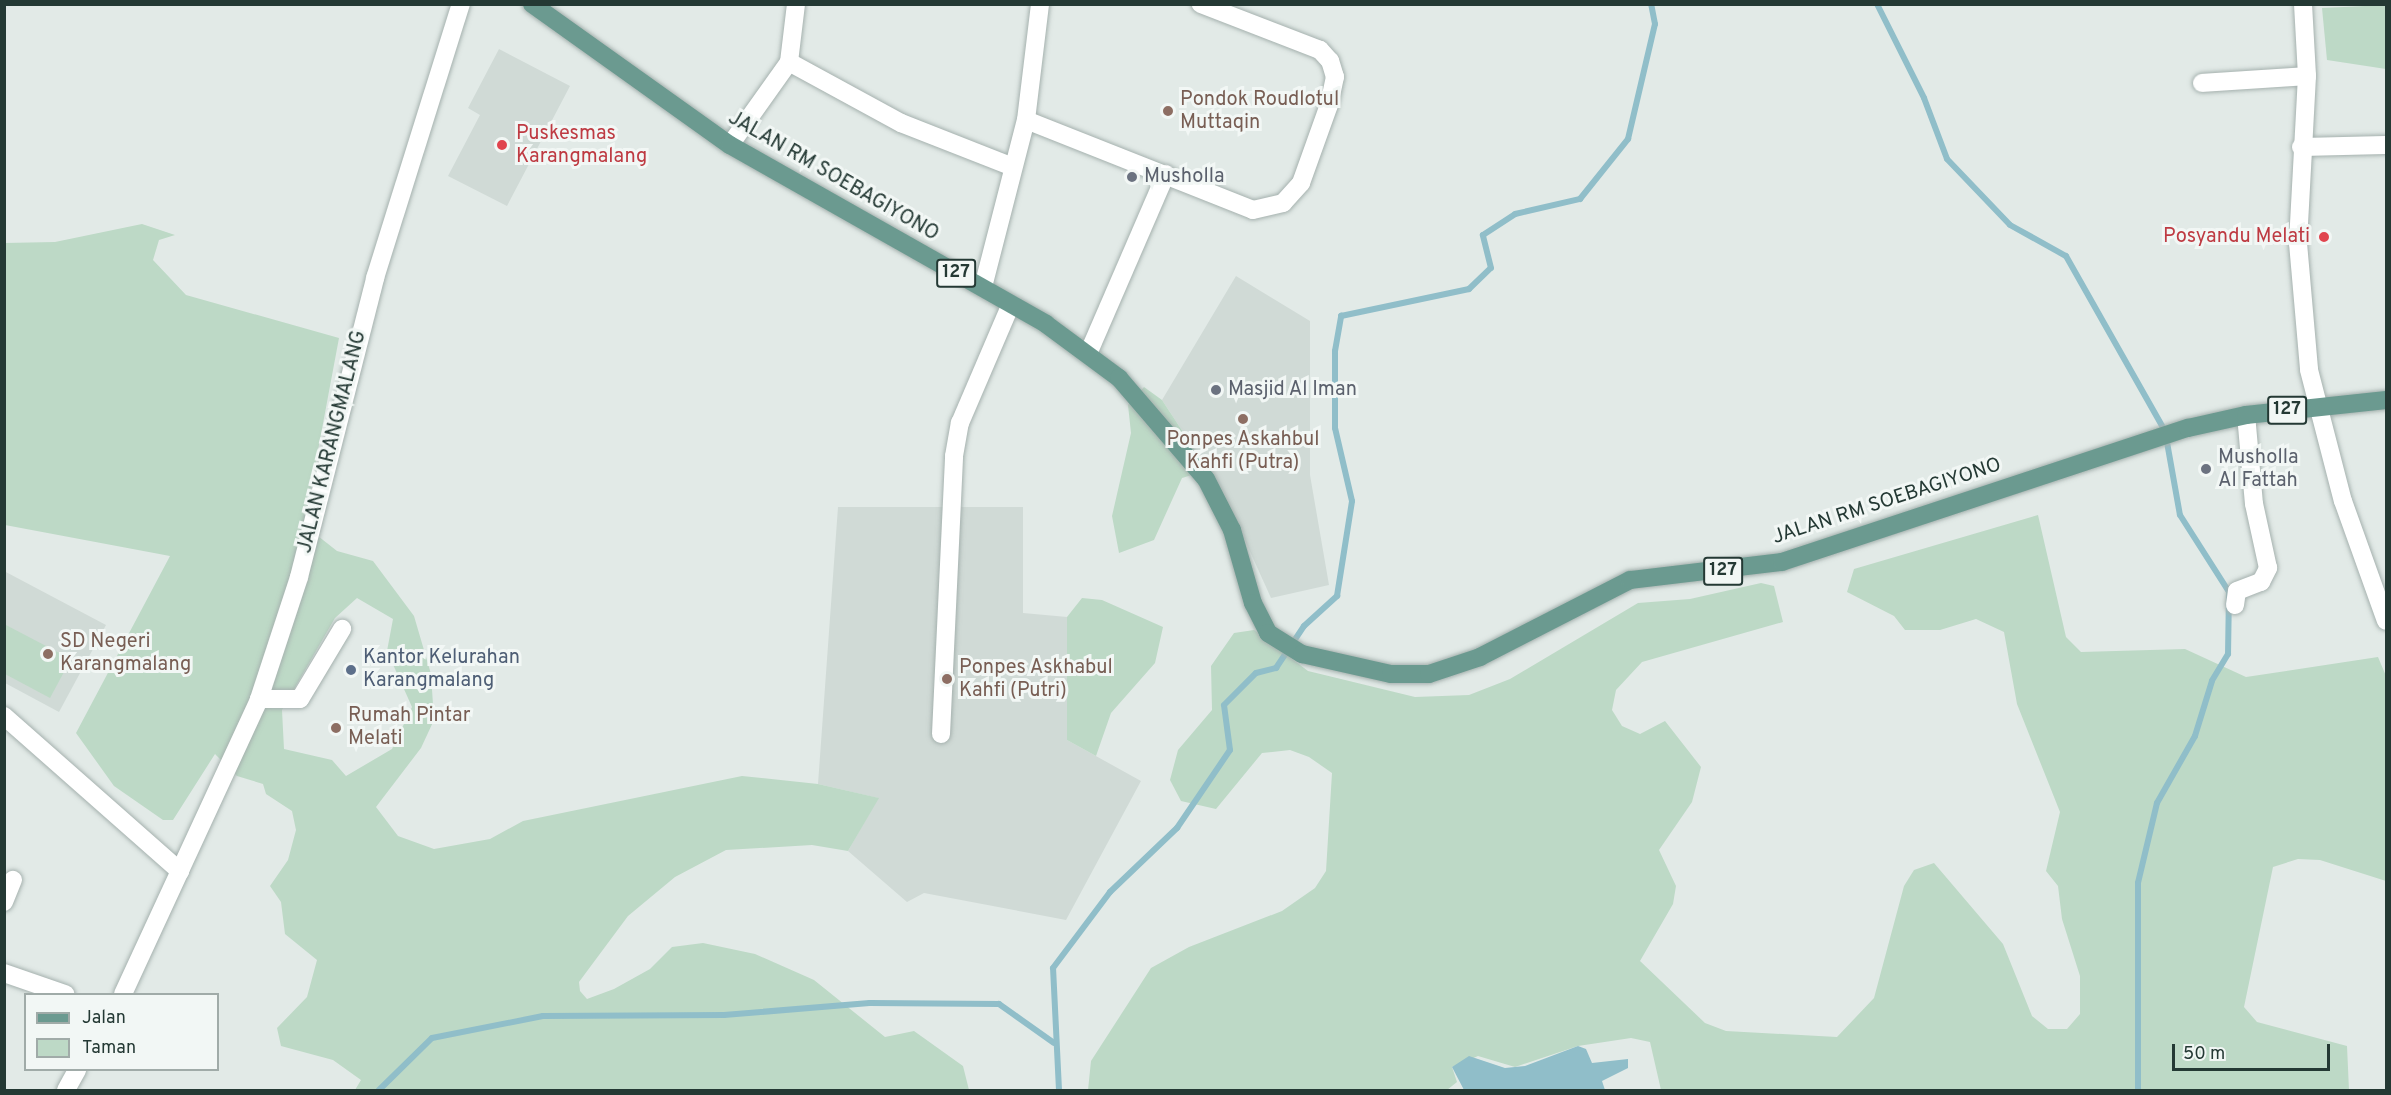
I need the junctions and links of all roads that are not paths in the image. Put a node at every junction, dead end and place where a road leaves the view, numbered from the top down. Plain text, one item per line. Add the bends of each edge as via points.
1 (461, 4) edge
2 (532, 4) edge
3 (796, 4) edge
4 (1040, 4) edge
5 (1201, 4) edge
6 (2303, 4) edge
7 (789, 62) junction
8 (2307, 76) junction
9 (2202, 83) dead end
10 (1026, 120) junction
11 (730, 145) junction
12 (2386, 145) edge
13 (2301, 147) junction
14 (1013, 167) junction
15 (1166, 174) junction
16 (983, 287) junction
17 (1011, 304) junction
18 (1088, 354) junction
19 (2386, 400) edge
20 (2316, 406) junction
21 (2246, 415) junction
22 (2235, 605) dead end
23 (2384, 611) edge
24 (342, 629) dead end
25 (259, 699) junction
26 (4, 716) edge
27 (941, 734) dead end
28 (180, 871) junction
29 (13, 880) dead end
30 (4, 902) edge
31 (4, 973) edge
32 (62, 993) edge
33 (123, 993) edge
34 (76, 1071) edge
35 (66, 1090) edge

1 - 25 street, JALAN KARANGMALANG via 375,278 299,577
2 - 11 main road, JALAN RM SOEBAGIYONO / 127
3 - 7 street
4 - 10 street
5 - 15 street via 1320,50 1330,61 1333,87 1301,183 1272,209 1253,210
6 - 8 street
7 - 11 street
7 - 14 street via 901,123
8 - 9 street
8 - 13 street
10 - 14 street
10 - 15 street
11 - 16 main road, JALAN RM SOEBAGIYONO / 127 via 863,225
12 - 13 street
13 - 20 street via 2301,308
14 - 16 street
15 - 18 street
16 - 17 main road, JALAN RM SOEBAGIYONO / 127
17 - 18 main road, JALAN RM SOEBAGIYONO / 127
17 - 27 street via 960,423 954,456
18 - 21 main road, JALAN RM SOEBAGIYONO / 127 via 1144,401 1206,479 1232,530 1258,614 1274,638 1302,654 1391,674 1429,674 1480,657 1630,580 1782,562 2147,440
19 - 20 main road, JALAN RM SOEBAGIYONO / 127
20 - 21 main road, JALAN RM SOEBAGIYONO / 127
20 - 23 street
21 - 22 street via 2254,504 2268,568 2261,582 2236,591
24 - 25 street via 300,699
25 - 28 street, JALAN KARANGMALANG
26 - 28 street
28 - 33 street, JALAN KARANGMALANG
29 - 30 street
31 - 32 street
34 - 35 street

